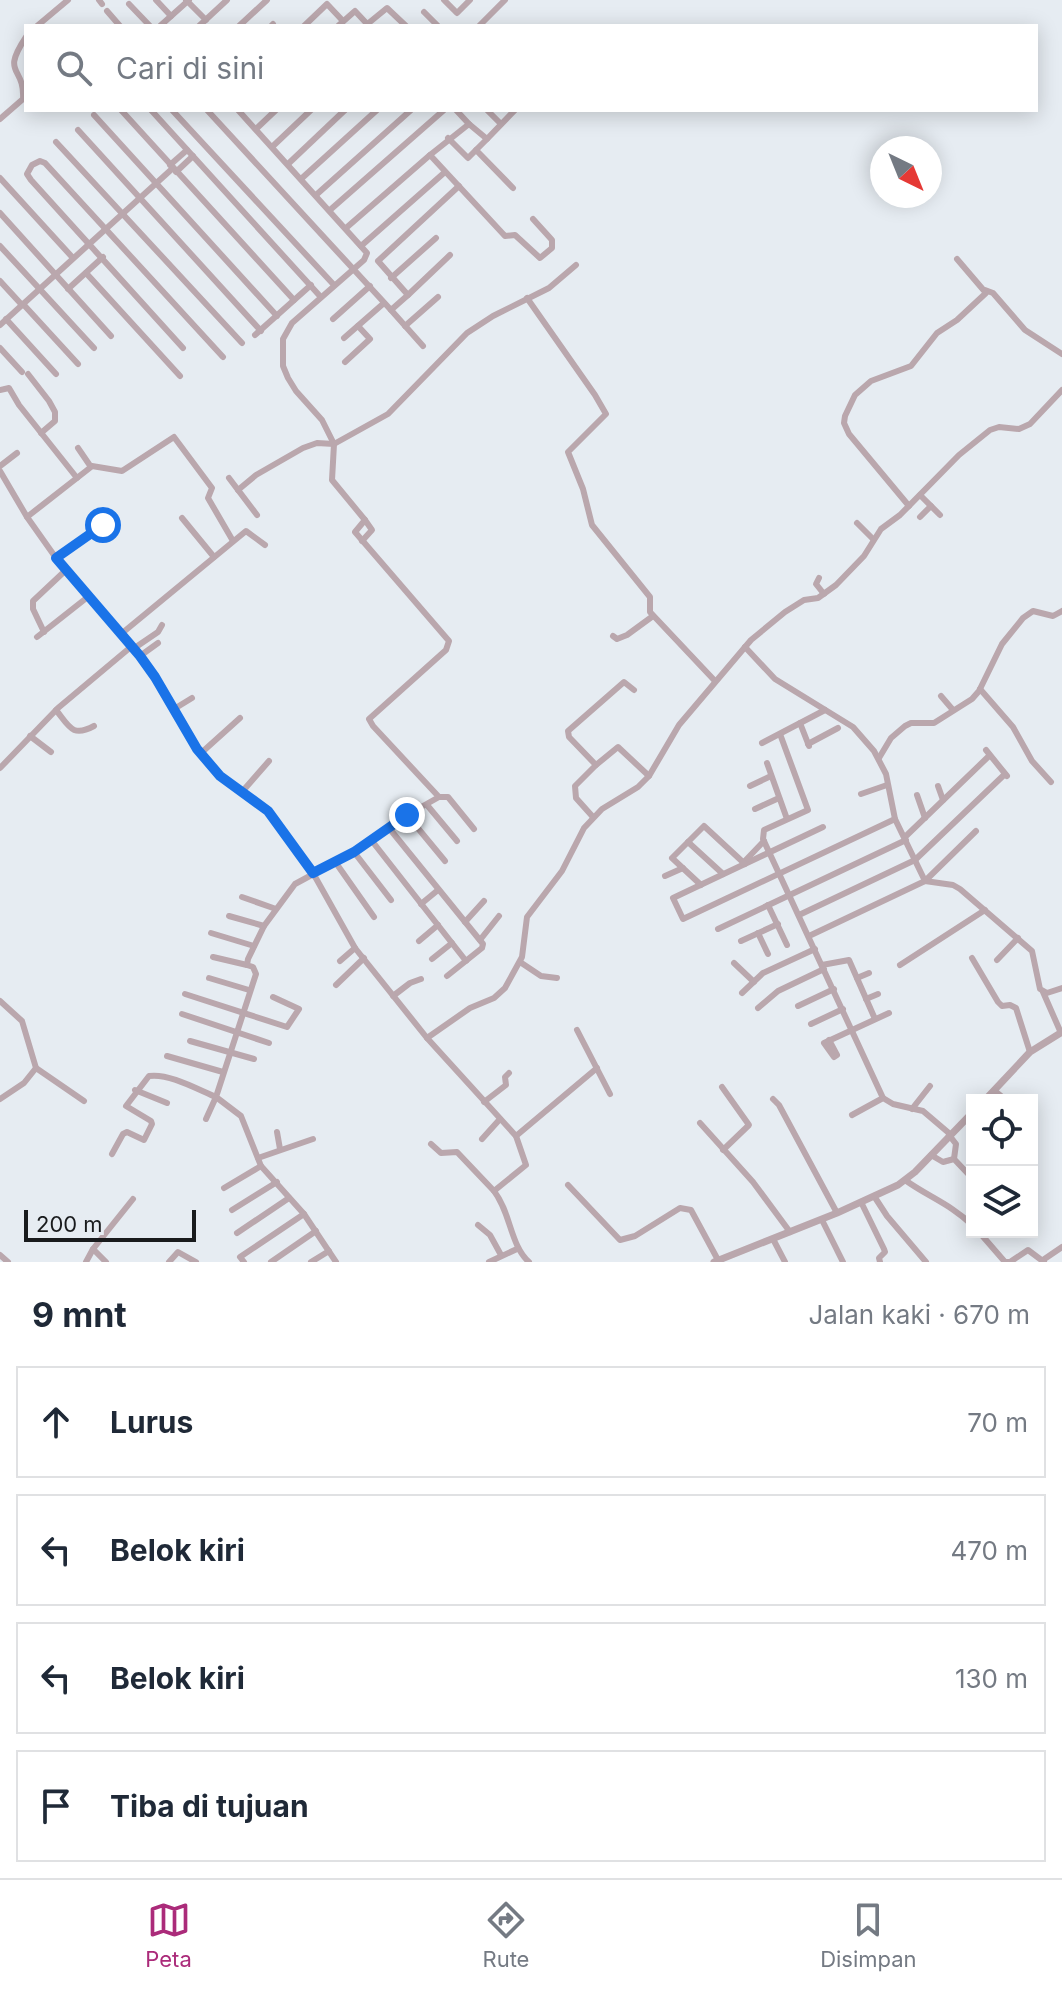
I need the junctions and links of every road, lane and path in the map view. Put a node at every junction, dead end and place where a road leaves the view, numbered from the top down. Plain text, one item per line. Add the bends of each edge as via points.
1 (68, 0) edge
2 (156, 0) edge
3 (188, 0) edge
4 (227, 0) edge
5 (267, 0) edge
6 (444, 0) edge
7 (470, 0) edge
8 (505, 0) edge
9 (326, 2) edge
10 (129, 4) dead end
11 (107, 11) dead end
12 (424, 12) dead end
13 (171, 16) junction
14 (206, 20) junction
15 (39, 24) edge
16 (118, 24) edge
17 (148, 24) edge
18 (162, 24) edge
19 (201, 24) edge
20 (241, 24) edge
21 (306, 24) edge
22 (340, 24) edge
23 (366, 24) edge
24 (368, 24) edge
25 (404, 24) edge
26 (436, 24) edge
27 (481, 24) edge
28 (24, 39) edge
29 (123, 112) edge
30 (153, 112) edge
31 (174, 112) edge
32 (209, 112) edge
33 (242, 112) edge
34 (274, 112) edge
35 (309, 112) edge
36 (343, 112) edge
37 (375, 112) edge
38 (409, 112) edge
39 (442, 112) edge
40 (458, 112) edge
41 (489, 112) edge
42 (513, 112) edge
43 (94, 115) dead end
44 (0, 119) edge
45 (469, 124) junction
46 (501, 124) junction
47 (256, 129) junction
48 (78, 130) dead end
49 (448, 138) junction
50 (487, 139) junction
51 (56, 142) dead end
52 (203, 142) junction
53 (272, 147) junction
54 (476, 150) junction
55 (190, 153) junction
56 (430, 155) junction
57 (288, 164) junction
58 (173, 168) junction
59 (445, 172) junction
60 (0, 178) edge
61 (301, 179) junction
62 (157, 183) junction
63 (459, 186) junction
64 (513, 188) dead end
65 (316, 195) junction
66 (140, 198) junction
67 (330, 210) junction
68 (0, 213) edge
69 (122, 214) junction
70 (533, 219) dead end
71 (105, 228) junction
72 (346, 228) junction
73 (436, 238) dead end
74 (89, 243) junction
75 (0, 246) edge
76 (361, 246) junction
77 (450, 255) dead end
78 (103, 257) junction
79 (73, 258) junction
80 (957, 259) dead end
81 (576, 265) dead end
82 (353, 268) junction
83 (86, 273) junction
84 (55, 275) junction
85 (391, 278) junction
86 (0, 281) edge
87 (311, 285) junction
88 (334, 285) junction
89 (370, 286) junction
90 (40, 289) junction
91 (68, 289) junction
92 (985, 290) junction
93 (319, 295) dead end
94 (408, 295) junction
95 (438, 297) dead end
96 (527, 298) junction
97 (294, 300) junction
98 (384, 303) junction
99 (22, 304) junction
100 (391, 310) junction
101 (277, 316) junction
102 (333, 319) dead end
103 (3, 320) edge
104 (358, 326) junction
105 (405, 326) junction
106 (111, 336) dead end
107 (344, 338) dead end
108 (242, 343) dead end
109 (423, 346) dead end
110 (94, 348) dead end
111 (183, 348) dead end
112 (2, 353) edge
113 (1062, 354) edge
114 (223, 357) dead end
115 (345, 362) dead end
116 (78, 364) dead end
117 (56, 374) dead end
118 (180, 376) dead end
119 (0, 390) edge
120 (1062, 390) edge
121 (41, 433) junction
122 (334, 444) junction
123 (78, 448) dead end
124 (17, 453) dead end
125 (92, 466) junction
126 (0, 469) edge
127 (77, 478) junction
128 (229, 478) dead end
129 (238, 490) junction
130 (920, 495) junction
131 (909, 506) junction
132 (931, 506) junction
133 (257, 515) dead end
134 (940, 515) dead end
135 (27, 517) junction
136 (920, 517) dead end
137 (115, 518) dead end
138 (182, 518) dead end
139 (365, 520) junction
140 (857, 523) dead end
141 (873, 539) junction
142 (233, 541) junction
143 (362, 541) junction
144 (265, 545) dead end
145 (214, 557) junction
146 (56, 558) junction
147 (66, 570) junction
148 (819, 578) dead end
149 (824, 594) junction
150 (89, 596) junction
151 (1062, 611) edge
152 (653, 616) junction
153 (162, 625) dead end
154 (121, 634) junction
155 (613, 636) dead end
156 (158, 643) dead end
157 (133, 647) junction
158 (745, 647) junction
159 (140, 656) junction
160 (715, 681) junction
161 (980, 689) junction
162 (634, 690) dead end
163 (941, 696) dead end
164 (192, 698) dead end
165 (174, 709) junction
166 (56, 710) junction
167 (825, 710) dead end
168 (953, 710) junction
169 (240, 718) dead end
170 (800, 723) junction
171 (94, 726) dead end
172 (838, 728) dead end
173 (780, 734) junction
174 (30, 736) junction
175 (762, 743) dead end
176 (51, 752) dead end
177 (200, 754) junction
178 (879, 758) junction
179 (269, 761) dead end
180 (767, 763) dead end
181 (596, 765) junction
182 (0, 768) edge
183 (649, 776) junction
184 (771, 776) junction
185 (1051, 782) dead end
186 (887, 785) junction
187 (750, 786) dead end
188 (938, 786) dead end
189 (241, 793) junction
190 (861, 794) dead end
191 (917, 795) dead end
192 (439, 797) junction
193 (779, 798) junction
194 (943, 800) junction
195 (427, 805) junction
196 (755, 809) dead end
197 (407, 815) junction
198 (593, 817) junction
199 (925, 818) junction
200 (787, 819) junction
201 (895, 819) junction
202 (823, 827) dead end
203 (389, 828) junction
204 (474, 829) dead end
205 (976, 831) dead end
206 (906, 838) junction
207 (372, 841) junction
208 (457, 841) dead end
209 (764, 841) junction
210 (688, 842) junction
211 (354, 852) junction
212 (769, 853) junction
213 (672, 858) junction
214 (915, 860) junction
215 (445, 861) dead end
216 (336, 863) junction
217 (744, 863) junction
218 (683, 868) junction
219 (313, 873) junction
220 (673, 873) junction
221 (723, 874) junction
222 (779, 874) junction
223 (665, 876) dead end
224 (925, 881) junction
225 (701, 885) junction
226 (438, 890) junction
227 (789, 895) junction
228 (242, 897) dead end
229 (391, 900) dead end
230 (484, 901) dead end
231 (421, 904) junction
232 (768, 905) junction
233 (276, 909) junction
234 (985, 910) junction
235 (799, 915) junction
236 (229, 916) dead end
237 (499, 916) dead end
238 (374, 917) dead end
239 (465, 922) junction
240 (778, 924) junction
241 (438, 925) junction
242 (264, 926) junction
243 (718, 929) dead end
244 (211, 933) dead end
245 (758, 933) junction
246 (809, 936) junction
247 (1018, 938) junction
248 (480, 940) junction
249 (419, 941) dead end
250 (741, 941) dead end
251 (452, 943) junction
252 (787, 945) dead end
253 (254, 946) junction
254 (355, 948) junction
255 (815, 949) junction
256 (768, 954) dead end
257 (213, 957) dead end
258 (364, 958) junction
259 (972, 958) dead end
260 (432, 959) dead end
261 (997, 960) dead end
262 (340, 961) dead end
263 (466, 961) junction
264 (520, 962) junction
265 (734, 963) dead end
266 (247, 965) junction
267 (900, 965) dead end
268 (823, 967) junction
269 (869, 973) dead end
270 (447, 976) dead end
271 (209, 978) dead end
272 (557, 978) dead end
273 (857, 978) junction
274 (421, 979) dead end
275 (754, 982) junction
276 (336, 985) dead end
277 (1062, 988) edge
278 (834, 989) junction
279 (249, 990) junction
280 (1043, 991) junction
281 (742, 993) dead end
282 (185, 994) dead end
283 (878, 994) dead end
284 (393, 996) junction
285 (273, 997) dead end
286 (866, 999) junction
287 (0, 1001) edge
288 (798, 1006) dead end
289 (758, 1008) dead end
290 (843, 1009) junction
291 (242, 1011) junction
292 (889, 1013) dead end
293 (182, 1014) dead end
294 (875, 1019) junction
295 (811, 1024) dead end
296 (577, 1030) dead end
297 (852, 1030) junction
298 (236, 1032) junction
299 (1062, 1032) edge
300 (427, 1038) junction
301 (829, 1040) dead end
302 (190, 1041) dead end
303 (269, 1043) dead end
304 (1030, 1052) junction
305 (230, 1053) junction
306 (167, 1056) dead end
307 (254, 1059) dead end
308 (36, 1068) junction
309 (597, 1068) junction
310 (223, 1072) junction
311 (509, 1073) dead end
312 (930, 1086) dead end
313 (722, 1087) dead end
314 (135, 1090) junction
315 (995, 1091) junction
316 (610, 1094) dead end
317 (992, 1094) edge
318 (999, 1094) edge
319 (216, 1097) junction
320 (883, 1098) junction
321 (0, 1099) edge
322 (773, 1099) dead end
323 (84, 1101) dead end
324 (484, 1102) junction
325 (167, 1103) dead end
326 (912, 1109) junction
327 (852, 1115) dead end
328 (206, 1119) dead end
329 (500, 1119) junction
330 (966, 1119) edge
331 (700, 1123) dead end
332 (277, 1132) dead end
333 (950, 1135) junction
334 (516, 1136) junction
335 (313, 1139) dead end
336 (482, 1139) dead end
337 (431, 1144) dead end
338 (280, 1149) junction
339 (723, 1150) junction
340 (112, 1154) dead end
341 (931, 1155) junction
342 (258, 1158) junction
343 (954, 1159) junction
344 (261, 1166) junction
345 (966, 1172) edge
346 (905, 1180) junction
347 (277, 1182) junction
348 (568, 1185) dead end
349 (224, 1188) dead end
350 (494, 1191) junction
351 (874, 1196) junction
352 (289, 1198) junction
353 (133, 1199) dead end
354 (861, 1202) junction
355 (232, 1210) dead end
356 (837, 1213) junction
357 (304, 1214) junction
358 (822, 1220) junction
359 (966, 1220) edge
360 (478, 1225) dead end
361 (316, 1231) junction
362 (790, 1232) junction
363 (237, 1233) dead end
364 (984, 1238) edge
365 (773, 1239) junction
366 (1062, 1247) edge
367 (93, 1249) junction
368 (517, 1249) junction
369 (329, 1251) junction
370 (0, 1255) edge
371 (501, 1255) junction
372 (716, 1261) edge
373 (1044, 1261) edge
374 (8, 1262) edge
375 (86, 1262) edge
376 (106, 1262) edge
377 (169, 1262) edge
378 (196, 1262) edge
379 (244, 1262) edge
380 (271, 1262) edge
381 (311, 1262) edge
382 (336, 1262) edge
383 (489, 1262) edge
384 (529, 1262) edge
385 (785, 1262) edge
386 (844, 1262) edge
387 (880, 1262) edge
388 (926, 1262) edge
389 (1010, 1262) edge

1 - 15 street
2 - 13 street
3 - 13 street
3 - 14 street
4 - 14 street
5 - 20 street
6 - 7 street via 457,13
8 - 27 street
9 - 21 street
9 - 22 street
10 - 17 street
11 - 16 street
12 - 26 street
13 - 18 street
14 - 19 street
22 - 23 street via 355,11
24 - 25 street via 387,8
28 - 44 street via 7,61 23,88 23,99
29 - 58 street
30 - 55 street
31 - 52 street
32 - 82 street
33 - 47 street
34 - 47 street
35 - 53 street
36 - 57 street
37 - 61 street
38 - 65 street
39 - 67 street
40 - 45 street
41 - 46 street
42 - 46 street
43 - 62 street
45 - 49 street
45 - 50 street
46 - 50 street
47 - 53 street
48 - 66 street
49 - 54 street via 468,158
49 - 56 street
50 - 54 street
51 - 69 street
52 - 55 street
52 - 88 street
53 - 57 street
54 - 64 street
55 - 58 street
55 - 87 street
56 - 59 street
56 - 72 street
57 - 61 street
58 - 62 street
58 - 97 street
59 - 63 street
59 - 76 street
60 - 79 street
61 - 65 street
62 - 66 street
62 - 101 street
63 - 70 street via 505,236 515,235 540,258 552,248 552,240
63 - 85 street via 379,259
65 - 67 street
66 - 69 street
66 - 101 street via 258,333
67 - 72 street
68 - 84 street
69 - 71 street
69 - 108 street
71 - 74 street
71 - 74 street via 45,163 32,165 27,174 31,180
71 - 114 street
72 - 76 street
73 - 85 street
74 - 78 street
74 - 79 street
75 - 90 street
76 - 82 street via 366,257
77 - 94 street
78 - 83 street
78 - 111 street
79 - 84 street
80 - 92 street
81 - 96 street
82 - 88 street
82 - 89 street
83 - 91 street
83 - 118 street
84 - 90 street
84 - 91 street
85 - 94 street
86 - 99 street
87 - 93 street
87 - 97 street
88 - 122 street via 292,323 283,339 282,357 296,391 322,420
89 - 98 street
89 - 102 street
90 - 99 street
90 - 110 street
91 - 106 street
92 - 113 street via 1025,330
92 - 131 street via 937,333 911,366 871,381 848,408 844,423 849,434
94 - 100 street
95 - 105 street
96 - 122 street via 467,333 388,414
96 - 152 street via 606,414 569,449 569,455 592,525 650,597
97 - 101 street
98 - 100 street
98 - 104 street
99 - 103 street
99 - 116 street
100 - 105 street
103 - 117 street
104 - 107 street
104 - 115 street via 370,339
105 - 109 street
112 - 121 street via 55,412 55,421
119 - 121 street via 9,388
120 - 130 street via 1030,424 990,430
121 - 127 street
122 - 129 street via 303,448
122 - 139 street via 332,480
123 - 125 street
124 - 126 street
125 - 127 street
125 - 142 street via 122,471 174,437 212,488 208,498
126 - 135 street
127 - 135 street
128 - 129 street
129 - 133 street
130 - 131 street
130 - 132 street
131 - 141 street
132 - 134 street
132 - 136 street
135 - 146 street
137 - 146 street
138 - 145 street
139 - 143 street via 372,529
139 - 143 street via 354,531
140 - 141 street
141 - 149 street via 864,556
142 - 144 street via 248,531
142 - 145 street
143 - 192 street via 449,641 446,650 369,719
145 - 154 street
146 - 147 street
147 - 150 street
147 - 150 street via 33,601 41,634
148 - 149 street via 816,584
149 - 158 street via 785,612
150 - 154 street
151 - 161 street via 1053,616 1033,611 1023,618 1002,644
152 - 155 street via 627,635
152 - 160 street
153 - 157 street
154 - 157 street
156 - 159 street
157 - 159 street
157 - 166 street
158 - 160 street
158 - 178 street via 775,679 853,727
159 - 165 street
160 - 183 street via 679,725
161 - 168 street
161 - 185 street
162 - 181 street via 624,682 568,731
163 - 168 street
164 - 165 street
165 - 177 street
166 - 171 street via 78,733
166 - 174 street
167 - 170 street
168 - 178 street via 934,723 905,726
169 - 177 street
170 - 172 street via 809,746
170 - 173 street
173 - 175 street
173 - 200 street via 808,810
174 - 176 street
174 - 182 street
177 - 189 street
178 - 186 street
179 - 189 street
180 - 184 street
181 - 183 street via 618,747
181 - 198 street via 575,786 576,798
183 - 198 street
184 - 187 street
184 - 193 street
186 - 190 street
186 - 201 street
188 - 194 street
189 - 219 street via 268,811
191 - 199 street
192 - 195 street
192 - 204 street via 448,797
193 - 196 street
193 - 200 street
194 - 199 street
194 - 214 street via 987,753 1006,775
195 - 197 street
195 - 208 street
197 - 203 street
197 - 215 street
198 - 264 street via 527,917
199 - 206 street
200 - 209 street via 764,830
201 - 206 street
201 - 222 street
202 - 212 street
203 - 207 street
203 - 226 street
205 - 224 street
206 - 214 street
206 - 227 street
207 - 211 street
207 - 231 street
209 - 212 street
209 - 217 street
210 - 213 street
210 - 217 street via 704,826
210 - 221 street
211 - 216 street
211 - 229 street
212 - 217 street
212 - 222 street
213 - 218 street
213 - 220 street via 668,862
214 - 224 street
214 - 235 street
216 - 219 street
216 - 238 street
217 - 221 street
218 - 220 street
218 - 225 street
219 - 233 street via 295,884
219 - 254 street
220 - 223 street
221 - 225 street
222 - 225 street via 683,919 673,898
222 - 227 street
224 - 234 street via 957,887
224 - 246 street
226 - 231 street
226 - 239 street
227 - 232 street
227 - 235 street
228 - 233 street
230 - 239 street
231 - 241 street
232 - 240 street
232 - 243 street
233 - 242 street
234 - 247 street
234 - 267 street
235 - 246 street
236 - 242 street
237 - 248 street
239 - 248 street
240 - 245 street
240 - 252 street
241 - 249 street
241 - 251 street
242 - 253 street
244 - 253 street
245 - 250 street
245 - 256 street
246 - 255 street
247 - 261 street
247 - 280 street via 1032,951
248 - 263 street via 482,948
251 - 260 street
251 - 263 street
253 - 266 street
254 - 258 street
254 - 262 street
255 - 268 street
255 - 275 street
257 - 266 street
258 - 276 street
258 - 284 street
259 - 304 street via 998,1002 1016,1008
263 - 270 street
264 - 272 street via 541,976
264 - 300 street via 500,994
265 - 275 street
266 - 279 street via 255,970
268 - 273 street via 849,960
268 - 278 street
268 - 289 street
269 - 273 street
271 - 279 street
273 - 286 street
274 - 284 street
275 - 281 street
277 - 280 street
278 - 288 street
278 - 290 street
279 - 291 street
280 - 299 street
282 - 291 street
283 - 286 street
284 - 300 street
285 - 291 street via 299,1009 288,1026
286 - 294 street
287 - 308 street via 22,1021
290 - 295 street
290 - 297 street
291 - 298 street
292 - 294 street
293 - 298 street
294 - 297 street
296 - 309 street
297 - 301 street
297 - 320 street
298 - 303 street
298 - 305 street
299 - 304 street
300 - 324 street
302 - 305 street
304 - 315 street
305 - 307 street
305 - 310 street
306 - 310 street
308 - 321 street
308 - 323 street
309 - 316 street
309 - 334 street
310 - 319 street
311 - 324 street via 506,1085
312 - 326 street
313 - 339 street via 749,1125
314 - 319 street via 157,1075
314 - 325 street
314 - 340 street via 126,1107 152,1124 144,1140 124,1133
315 - 317 street
315 - 318 street
319 - 328 street
319 - 342 street via 241,1116
320 - 326 street
320 - 327 street
322 - 356 street
324 - 329 street
326 - 333 street via 923,1111
329 - 334 street
329 - 336 street
330 - 333 street
331 - 339 street
332 - 338 street
333 - 341 street
333 - 343 street via 956,1144
334 - 350 street via 526,1165
335 - 338 street
337 - 350 street via 441,1153 457,1152
338 - 342 street
339 - 362 street
341 - 343 street via 943,1162
341 - 346 street
342 - 344 street
343 - 345 street
344 - 347 street
344 - 349 street
346 - 351 street
346 - 359 street
347 - 352 street
347 - 355 street
348 - 372 street via 620,1240 686,1207
350 - 368 street via 510,1219
351 - 354 street
351 - 388 street
352 - 357 street
352 - 363 street
353 - 367 street
354 - 356 street
354 - 387 street via 885,1252
356 - 358 street
357 - 361 street
357 - 379 street via 240,1257
358 - 362 street
358 - 386 street
360 - 371 street
361 - 369 street
361 - 380 street
362 - 365 street
364 - 389 street
365 - 372 street
365 - 385 street
366 - 373 street
367 - 375 street
367 - 376 street
368 - 371 street
368 - 384 street
369 - 381 street
369 - 382 street
370 - 374 street
371 - 383 street
373 - 389 street via 1028,1250
377 - 378 street via 178,1252

